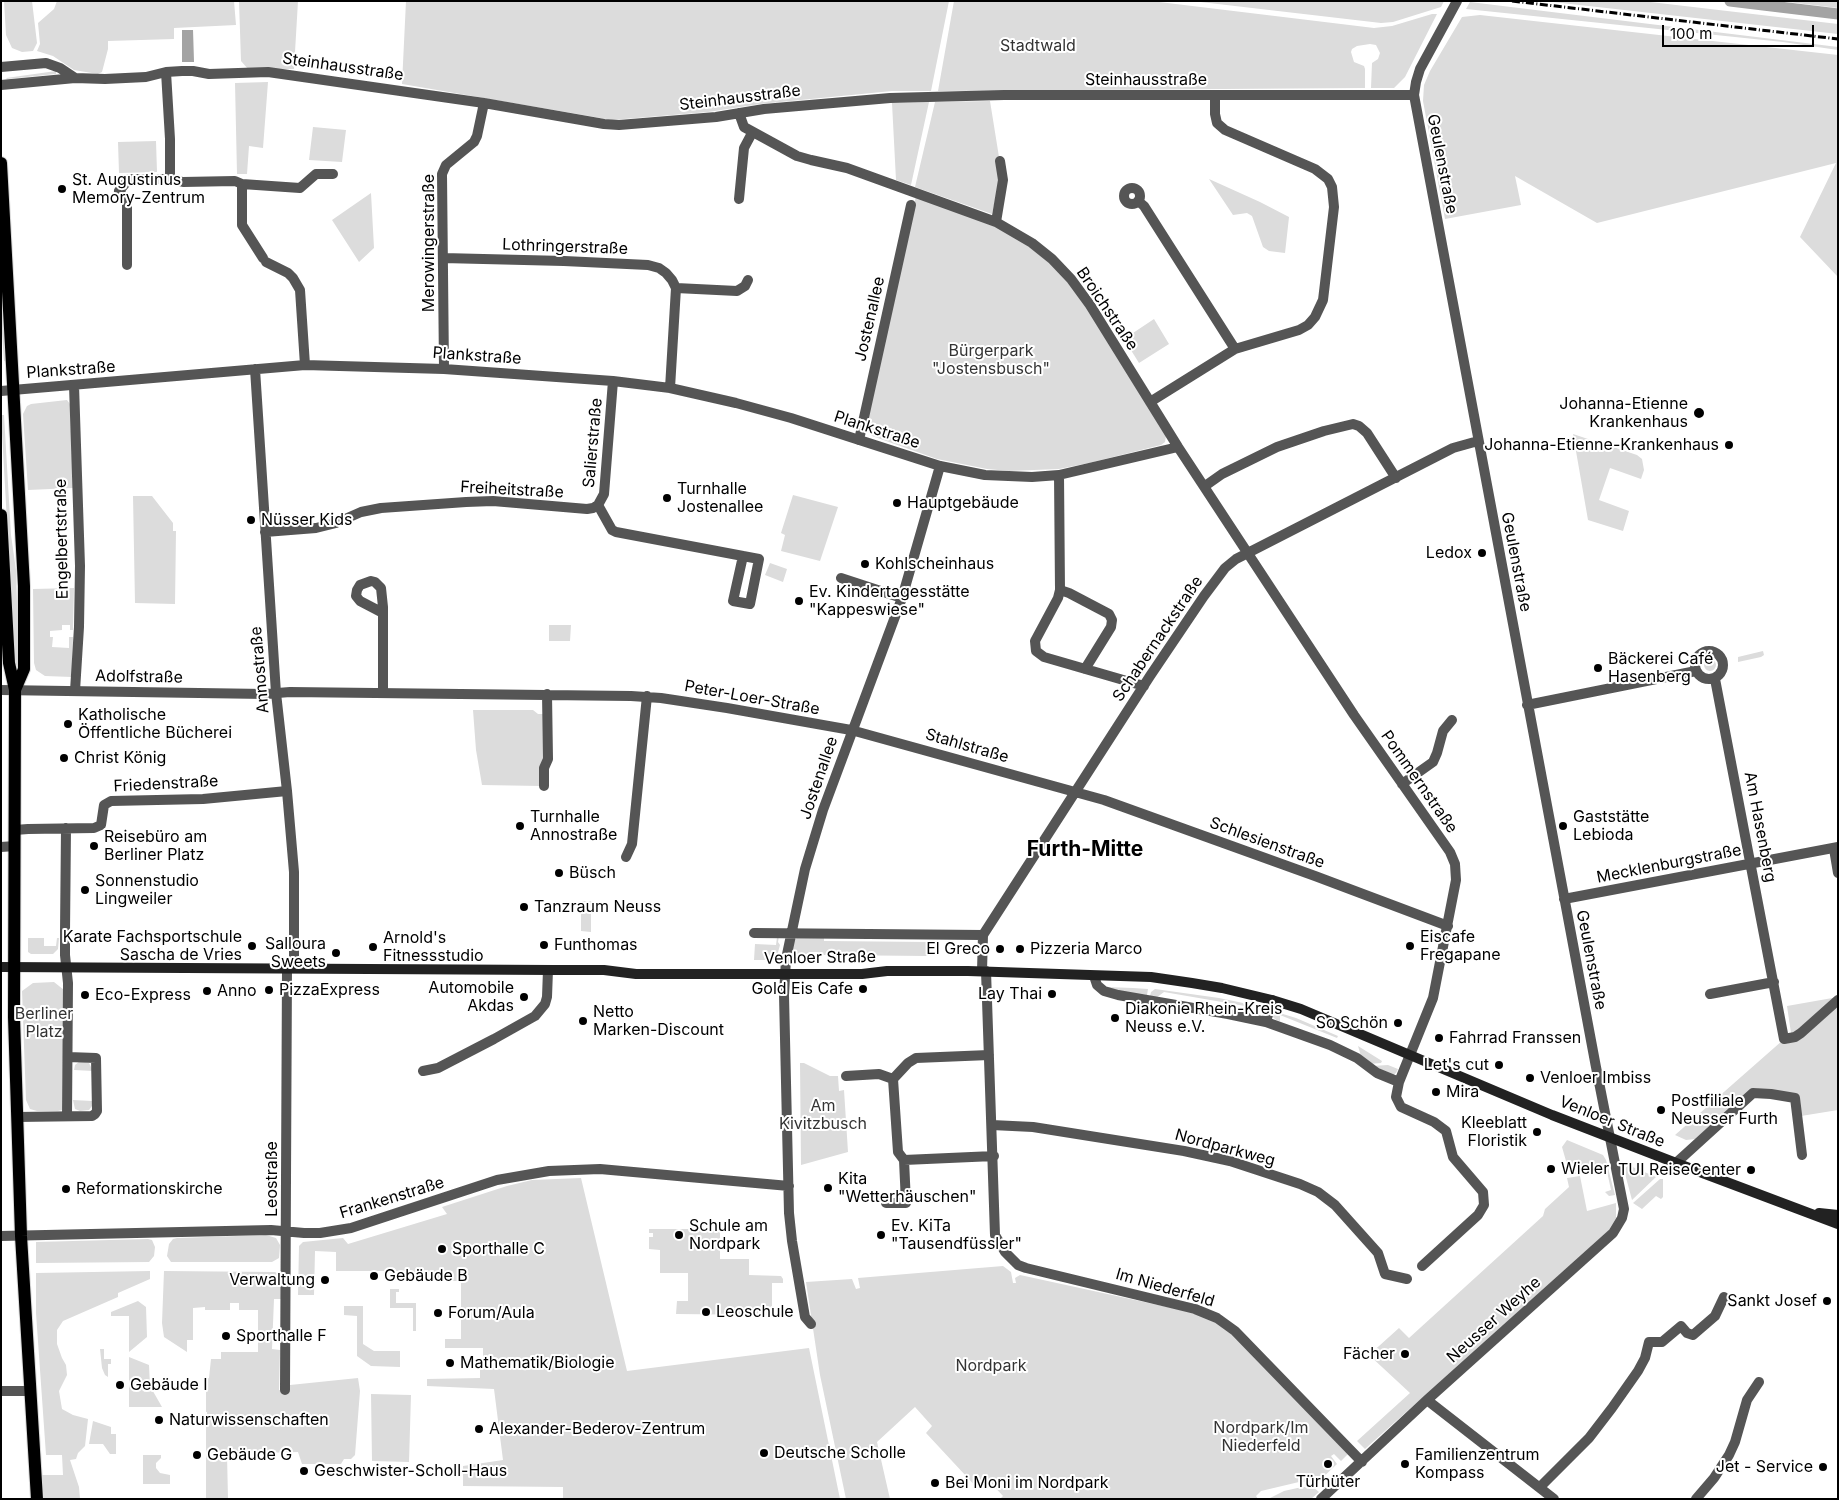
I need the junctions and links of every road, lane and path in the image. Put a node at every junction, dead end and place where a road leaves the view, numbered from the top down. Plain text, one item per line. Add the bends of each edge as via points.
1 (1457, 1) edge
2 (1, 68) edge
3 (166, 72) junction
4 (75, 78) junction
5 (1, 85) edge
6 (1215, 95) junction
7 (1414, 95) junction
8 (484, 103) junction
9 (739, 113) junction
10 (752, 133) junction
11 (1000, 161) dead end
12 (1, 163) edge
13 (333, 174) dead end
14 (170, 179) junction
15 (242, 184) junction
16 (739, 199) dead end
17 (1138, 201) dead end
18 (911, 205) dead end
19 (996, 222) junction
20 (443, 258) junction
21 (127, 264) dead end
22 (748, 280) dead end
23 (676, 288) junction
24 (1235, 349) junction
25 (305, 365) junction
26 (444, 368) junction
27 (255, 369) junction
28 (612, 381) junction
29 (74, 385) junction
30 (670, 388) junction
31 (8, 390) edge
32 (1150, 402) junction
33 (859, 440) junction
34 (1478, 442) junction
35 (1178, 447) junction
36 (940, 466) junction
37 (1059, 475) junction
38 (1396, 478) junction
39 (1205, 486) junction
40 (598, 505) junction
41 (1, 515) edge
42 (265, 532) junction
43 (1249, 552) junction
44 (743, 556) dead end
45 (841, 578) dead end
46 (1060, 590) junction
47 (902, 598) junction
48 (383, 613) dead end
49 (1085, 669) junction
50 (1696, 671) junction
51 (1715, 679) junction
52 (1144, 686) junction
53 (1, 690) edge
54 (15, 690) junction
55 (75, 691) junction
56 (276, 693) junction
57 (383, 693) junction
58 (547, 694) junction
59 (647, 696) junction
60 (1528, 705) junction
61 (1452, 720) dead end
62 (852, 730) junction
63 (1402, 784) junction
64 (544, 786) dead end
65 (287, 791) junction
66 (1075, 792) junction
67 (66, 828) junction
68 (15, 830) junction
69 (15, 846) junction
70 (1, 847) edge
71 (1836, 848) edge
72 (626, 857) dead end
73 (1752, 863) junction
74 (1838, 873) edge
75 (1564, 899) junction
76 (1448, 926) junction
77 (754, 933) dead end
78 (791, 934) junction
79 (982, 935) junction
80 (8, 967) edge
81 (66, 967) junction
82 (291, 968) junction
83 (548, 970) junction
84 (984, 971) junction
85 (785, 974) junction
86 (1094, 976) junction
87 (1774, 982) junction
88 (1710, 994) dead end
89 (1272, 1000) junction
90 (1838, 1000) edge
91 (1266, 1022) junction
92 (989, 1055) junction
93 (1410, 1056) junction
94 (68, 1057) junction
95 (423, 1071) dead end
96 (846, 1076) dead end
97 (893, 1079) junction
98 (1399, 1082) junction
99 (67, 1116) junction
100 (17, 1117) junction
101 (992, 1126) junction
102 (1609, 1137) junction
103 (994, 1156) junction
104 (1802, 1156) dead end
105 (904, 1160) junction
106 (1676, 1163) junction
107 (789, 1186) junction
108 (886, 1203) dead end
109 (1804, 1212) junction
110 (1838, 1215) edge
111 (1838, 1224) edge
112 (287, 1232) junction
113 (1, 1236) edge
114 (21, 1236) junction
115 (1422, 1266) dead end
116 (1406, 1279) dead end
117 (1724, 1297) dead end
118 (811, 1324) dead end
119 (1759, 1382) dead end
120 (285, 1390) dead end
121 (1, 1391) edge
122 (30, 1391) junction
123 (1427, 1400) junction
124 (1362, 1462) junction
125 (1540, 1487) junction
126 (37, 1499) edge
127 (1321, 1499) edge
128 (1554, 1499) edge
129 (1696, 1499) edge

1 - 7 street, Geulenstraße via 1420,69
2 - 4 street, Steinhausstraße via 46,63
3 - 4 street, Steinhausstraße via 146,77
3 - 8 street, Steinhausstraße via 268,72
3 - 14 street
4 - 5 street, Steinhausstraße
6 - 7 street, Steinhausstraße
6 - 9 street, Steinhausstraße via 890,98
6 - 24 street via 1214,114 1224,130 1314,169 1328,179 1334,196 1322,300 1315,317 1299,330
7 - 34 street, Geulenstraße
8 - 9 street, Steinhausstraße via 619,125
8 - 20 street, Merowingerstraße via 474,142 446,165 442,174
9 - 10 street via 744,127
10 - 16 street via 744,148
10 - 19 street, Broichstraße via 798,156 847,168
11 - 19 street via 1003,180
12 - 31 main road
13 - 15 street via 316,174 300,188
14 - 15 street
14 - 21 street via 129,179 119,191 126,202
15 - 25 street via 242,225 264,260 288,273 300,290
17 - 24 street
18 - 33 street, Jostenallee
19 - 32 street, Broichstraße via 1032,243 1071,279
20 - 23 street, Lothringerstraße via 648,266 666,273
20 - 26 street, Merowingerstraße
22 - 23 street via 737,291
23 - 30 street
24 - 32 street
25 - 26 street, Plankstraße
25 - 27 street, Plankstraße
26 - 28 street, Plankstraße
27 - 29 street, Plankstraße
27 - 42 street, Annostraße
28 - 30 street, Plankstraße
28 - 40 street, Salierstraße via 604,494
29 - 31 street, Plankstraße
29 - 55 street, Engelbertstraße via 80,557
30 - 33 street, Plankstraße via 736,402
31 - 54 main road via 24,586 24,669
32 - 35 street, Broichstraße
33 - 36 street, Plankstraße
34 - 38 street, Schabernackstraße via 1453,448
34 - 60 street, Geulenstraße
35 - 37 street, Plankstraße
35 - 39 street, Broichstraße
36 - 37 street, Plankstraße via 1010,477
36 - 47 street, Jostenallee
37 - 46 street
38 - 39 street via 1367,433 1352,424 1277,447
38 - 43 street, Schabernackstraße
39 - 43 street, Broichstraße
40 - 42 street, Freiheitstraße via 587,509 493,501 381,508 316,528
40 - 44 street via 616,532
41 - 54 main road via 9,663
42 - 56 street, Annostraße
43 - 52 street, Schabernackstraße via 1225,568
43 - 63 street, Pommernstraße via 1354,716
45 - 47 street
46 - 49 street via 1109,614 1112,620 1111,627
46 - 49 street via 1036,641 1036,652
47 - 62 street, Jostenallee
48 - 57 street
49 - 52 street
50 - 51 street via 1704,678
50 - 51 street, Am Hasenberg via 1698,657 1703,652 1713,651 1721,657 1724,665 1722,673
50 - 60 street
51 - 73 street, Am Hasenberg
52 - 66 street, Schabernackstraße
53 - 54 street, Adolfstraße
54 - 55 street, Adolfstraße
54 - 68 main road
55 - 56 street, Adolfstraße
56 - 57 street, Peter-Loer-Straße
56 - 65 street, Annostraße
57 - 58 street, Peter-Loer-Straße
58 - 59 street, Peter-Loer-Straße
58 - 64 street via 548,759 544,768
59 - 62 street, Peter-Loer-Straße
59 - 72 street via 632,844
60 - 75 street, Geulenstraße
61 - 63 street via 1443,731 1433,762
62 - 66 street, Stahlstraße
62 - 78 street, Jostenallee via 805,869
63 - 76 street, Pommernstraße via 1453,858 1456,880
65 - 67 street, Friedenstraße via 203,799 111,800 104,805 98,827
65 - 82 street, Annostraße via 294,872
66 - 76 street, Schlesienstraße via 1162,820
66 - 79 street, Schabernackstraße
67 - 68 street
67 - 81 street
68 - 69 main road
69 - 70 street
69 - 80 main road
71 - 73 street, Mecklenburgstraße
71 - 74 street
73 - 75 street, Mecklenburgstraße
73 - 87 street, Am Hasenberg
75 - 102 street, Geulenstraße
76 - 93 street, Pommernstraße via 1433,998
77 - 78 street, Venloer Straße
78 - 79 street, Venloer Straße
78 - 85 street, Jostenallee
79 - 84 street
80 - 81 main road, Venloer Straße
80 - 100 main road
81 - 82 main road, Venloer Straße
81 - 94 street
82 - 83 main road, Venloer Straße
82 - 112 street, Leostraße
83 - 85 main road, Venloer Straße via 604,970 636,974
83 - 95 street via 547,997 535,1016 438,1068
84 - 85 main road, Venloer Straße
84 - 86 main road, Venloer Straße
84 - 92 street
85 - 107 street
86 - 89 main road, Venloer Straße via 1160,978
86 - 91 street via 1097,985 1118,995
87 - 88 street
87 - 90 street, Am Hasenberg via 1784,1039 1801,1033
89 - 91 street
89 - 93 main road, Venloer Straße via 1302,1009
91 - 98 street via 1357,1058 1377,1073
92 - 97 street via 916,1058
92 - 101 street
93 - 98 street
93 - 102 main road, Venloer Straße
94 - 99 street
94 - 99 street via 93,1057 97,1061 97,1111 92,1116
96 - 97 street via 879,1074
97 - 105 street via 898,1152
98 - 115 street via 1396,1091 1398,1104 1434,1122 1446,1132 1455,1161 1483,1192 1484,1198 1478,1215
99 - 100 street
100 - 114 main road
101 - 103 street
101 - 116 street, Nordparkweg via 1033,1127 1184,1151 1230,1161 1300,1184 1336,1205 1378,1253 1385,1274
102 - 106 main road, Venloer Straße
102 - 123 street, Neusser Weyhe via 1624,1209 1618,1226
103 - 105 street
103 - 124 street, Im Niederfeld via 995,1235 1016,1263 1195,1309 1217,1318 1235,1331
104 - 106 street via 1795,1098 1754,1093
105 - 108 street via 906,1203
106 - 109 main road, Venloer Straße
107 - 112 street, Frankenstraße via 600,1169 549,1171 497,1180 351,1228 320,1233
107 - 118 street via 790,1222 798,1278 805,1317
109 - 110 main road, Venloer Straße
109 - 111 main road, Venloer Straße
112 - 114 street, Frankenstraße
112 - 120 street, Leostraße
113 - 114 street, Frankenstraße
114 - 122 main road
117 - 125 street via 1715,1316 1692,1334 1681,1326 1662,1342 1649,1342 1638,1371 1612,1408
119 - 129 street via 1747,1400 1729,1455
121 - 122 street
122 - 126 main road
123 - 124 street, Neusser Weyhe
123 - 125 street
124 - 127 street, Neusser Weyhe
125 - 128 street

